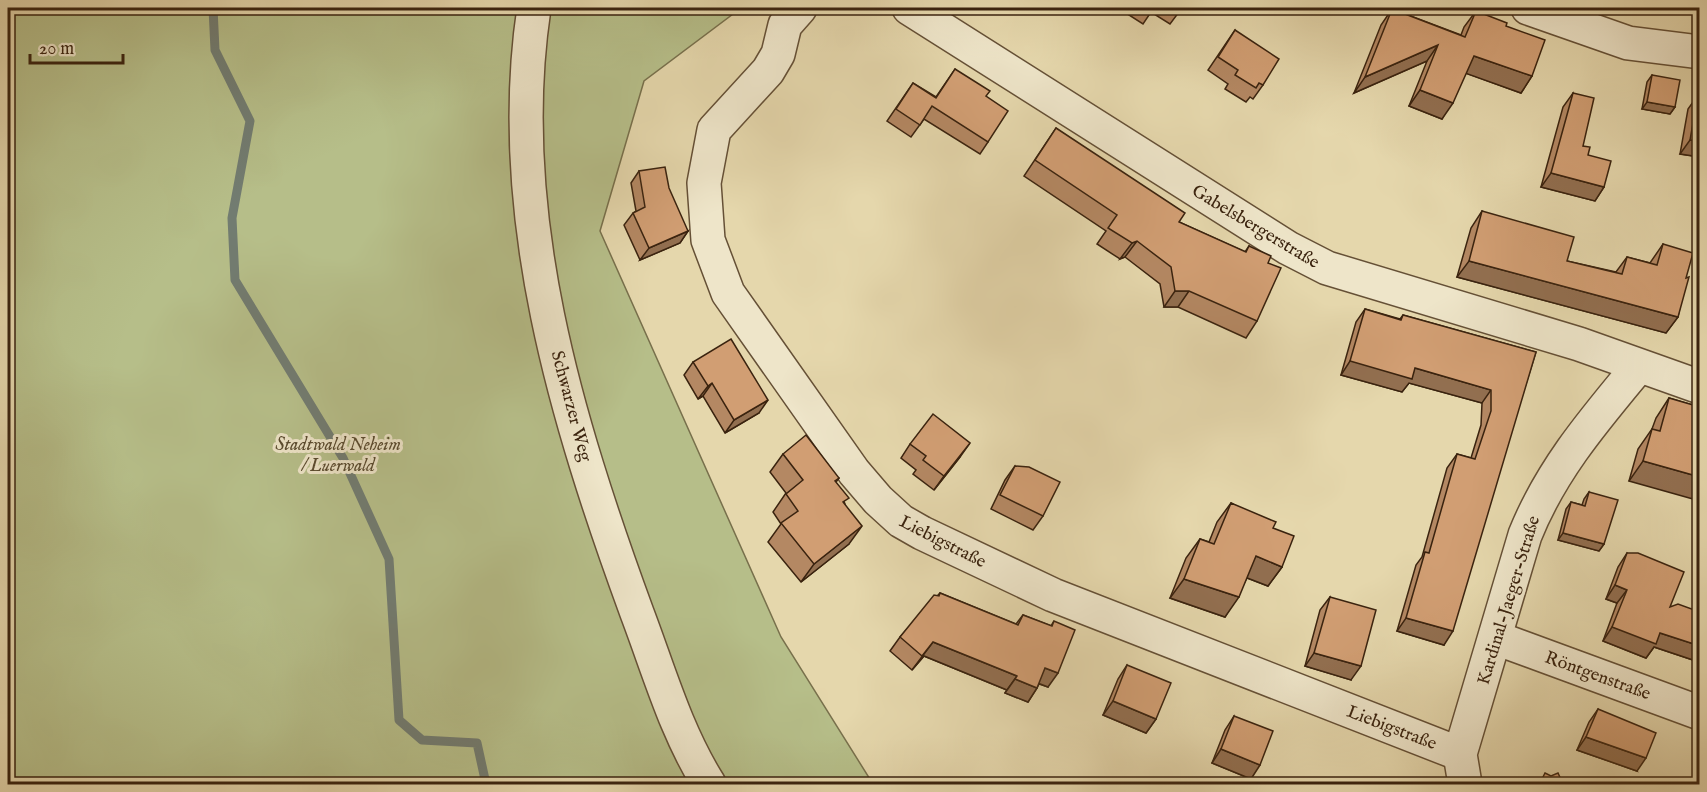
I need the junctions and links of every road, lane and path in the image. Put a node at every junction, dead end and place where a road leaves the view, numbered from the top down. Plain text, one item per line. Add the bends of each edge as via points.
1 (534, 8) edge
2 (909, 8) edge
3 (1528, 8) edge
4 (790, 13) edge
5 (1700, 52) edge
6 (1638, 367) junction
7 (1700, 387) edge
8 (1496, 638) junction
9 (1700, 713) edge
10 (1463, 769) edge
11 (709, 784) edge

1 - 11 street, Schwarzer Weg via 527,178 556,349 587,467 616,555 680,728
2 - 6 street, Gabelsbergerstraße via 1306,258 1349,276 1579,344
3 - 5 street via 1628,43
4 - 10 street, Liebigstraße via 778,54 768,71 714,130 704,183 708,240 717,269 735,302 854,472 878,500 900,521 922,533 1053,594
6 - 7 street
6 - 8 street, Kardinal-Jaeger-Straße via 1581,435 1545,489 1524,535
8 - 9 street, Röntgenstraße
8 - 10 street, Kardinal-Jaeger-Straße

